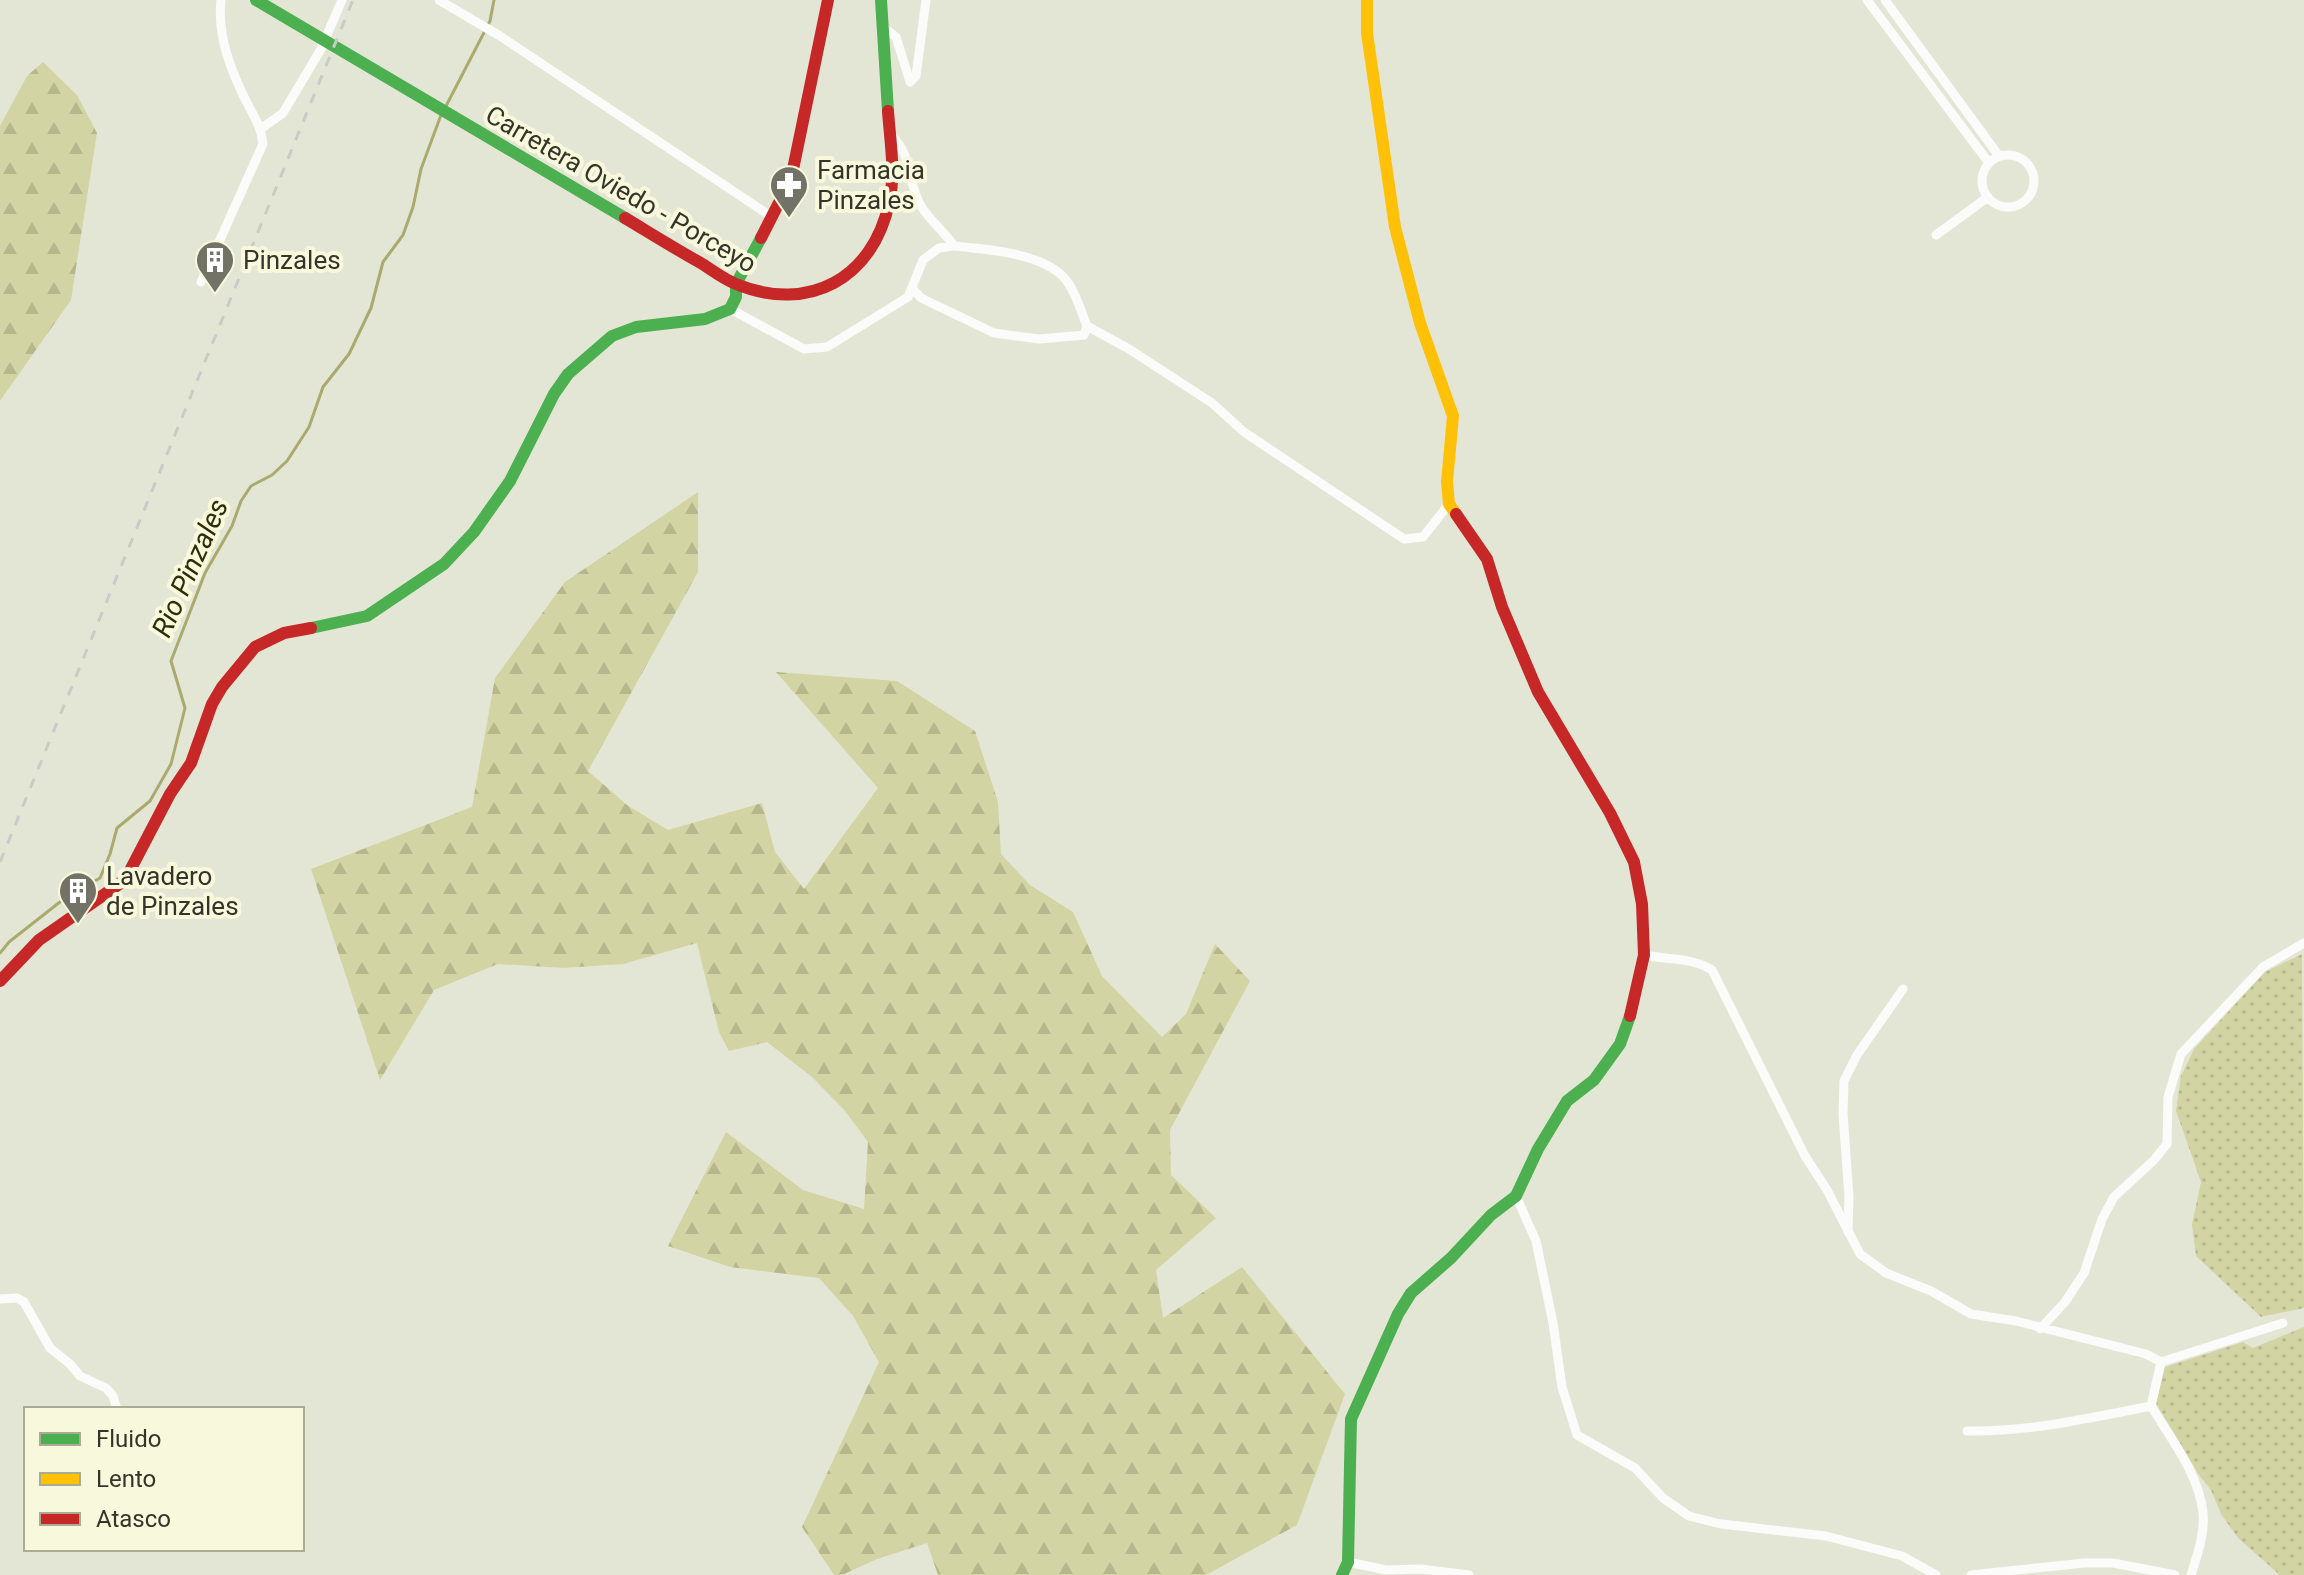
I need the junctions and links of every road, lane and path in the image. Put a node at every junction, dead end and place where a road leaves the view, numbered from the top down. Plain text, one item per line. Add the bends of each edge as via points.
1 (221, 0) edge
2 (256, 0) edge
3 (342, 0) edge
4 (439, 0) edge
5 (828, 0) edge
6 (881, 0) edge
7 (926, 0) edge
8 (1367, 0) edge
9 (1867, 0) edge
10 (1885, 0) edge
11 (882, 26) junction
12 (262, 128) junction
13 (891, 135) junction
14 (1999, 156) junction
15 (1989, 163) junction
16 (1988, 197) junction
17 (772, 217) junction
18 (1936, 235) dead end
19 (954, 246) junction
20 (201, 282) dead end
21 (736, 284) junction
22 (913, 289) junction
23 (732, 310) junction
24 (1087, 326) junction
25 (1449, 504) junction
26 (2304, 943) edge
27 (1644, 955) junction
28 (0, 981) edge
29 (1903, 989) dead end
30 (1516, 1196) junction
31 (1848, 1232) junction
32 (0, 1299) edge
33 (2283, 1323) dead end
34 (2040, 1329) junction
35 (2161, 1362) junction
36 (2151, 1406) junction
37 (116, 1407) edge
38 (1967, 1431) dead end
39 (1348, 1562) junction
40 (1342, 1575) edge
41 (1469, 1575) edge
42 (1936, 1575) edge
43 (1971, 1575) edge
44 (2175, 1575) edge
45 (2191, 1575) edge

1 - 12 street via 219,18 233,72
2 - 21 street, Carretera Oviedo - Porceyo
3 - 12 street via 321,49 283,113
4 - 17 street
5 - 17 street via 791,179
6 - 11 street, Carretera Oviedo - Porceyo
7 - 11 street via 916,76 910,82 896,37
8 - 25 street via 1367,33 1395,227 1420,323 1453,416
9 - 15 street
10 - 14 street
11 - 13 street, Carretera Oviedo - Porceyo
12 - 20 street via 263,144
13 - 19 street via 903,147 923,209
13 - 21 street, Carretera Oviedo - Porceyo via 889,213 859,266 806,294 759,293
14 - 15 street
14 - 16 street via 2015,155 2029,164 2033,191 2012,207
15 - 16 street via 1982,182
16 - 18 street
17 - 21 street
19 - 22 street via 939,248 923,260
19 - 24 street via 991,249 1048,265 1066,280
21 - 23 street
22 - 23 street via 827,347 804,349
22 - 24 street via 921,298 994,333 1039,339 1084,335
23 - 28 street via 612,336 568,374 510,481 444,564 367,616 284,633 255,647 217,695 191,763 125,880 39,940
24 - 25 street via 1212,403 1244,432 1404,539 1423,537
25 - 27 street via 1487,559 1538,692 1634,862
26 - 34 street via 2263,967 2181,1054 2168,1097 2167,1144 2114,1197 2084,1273
27 - 30 street via 1620,1044 1594,1080 1567,1101
27 - 31 street via 1697,961 1712,970
29 - 31 street via 1844,1081
30 - 39 street via 1411,1293 1385,1342 1351,1419
30 - 42 street via 1536,1241 1562,1387 1577,1435 1635,1468 1689,1516 1826,1536 1902,1556
31 - 34 street via 1860,1254 1886,1273 1971,1314
32 - 37 street via 24,1302 50,1348 80,1376 106,1388
33 - 35 street
34 - 35 street
35 - 36 street
36 - 38 street via 1997,1432
36 - 45 street via 2190,1470 2203,1513
39 - 40 street
39 - 41 street
43 - 44 street via 2084,1563

